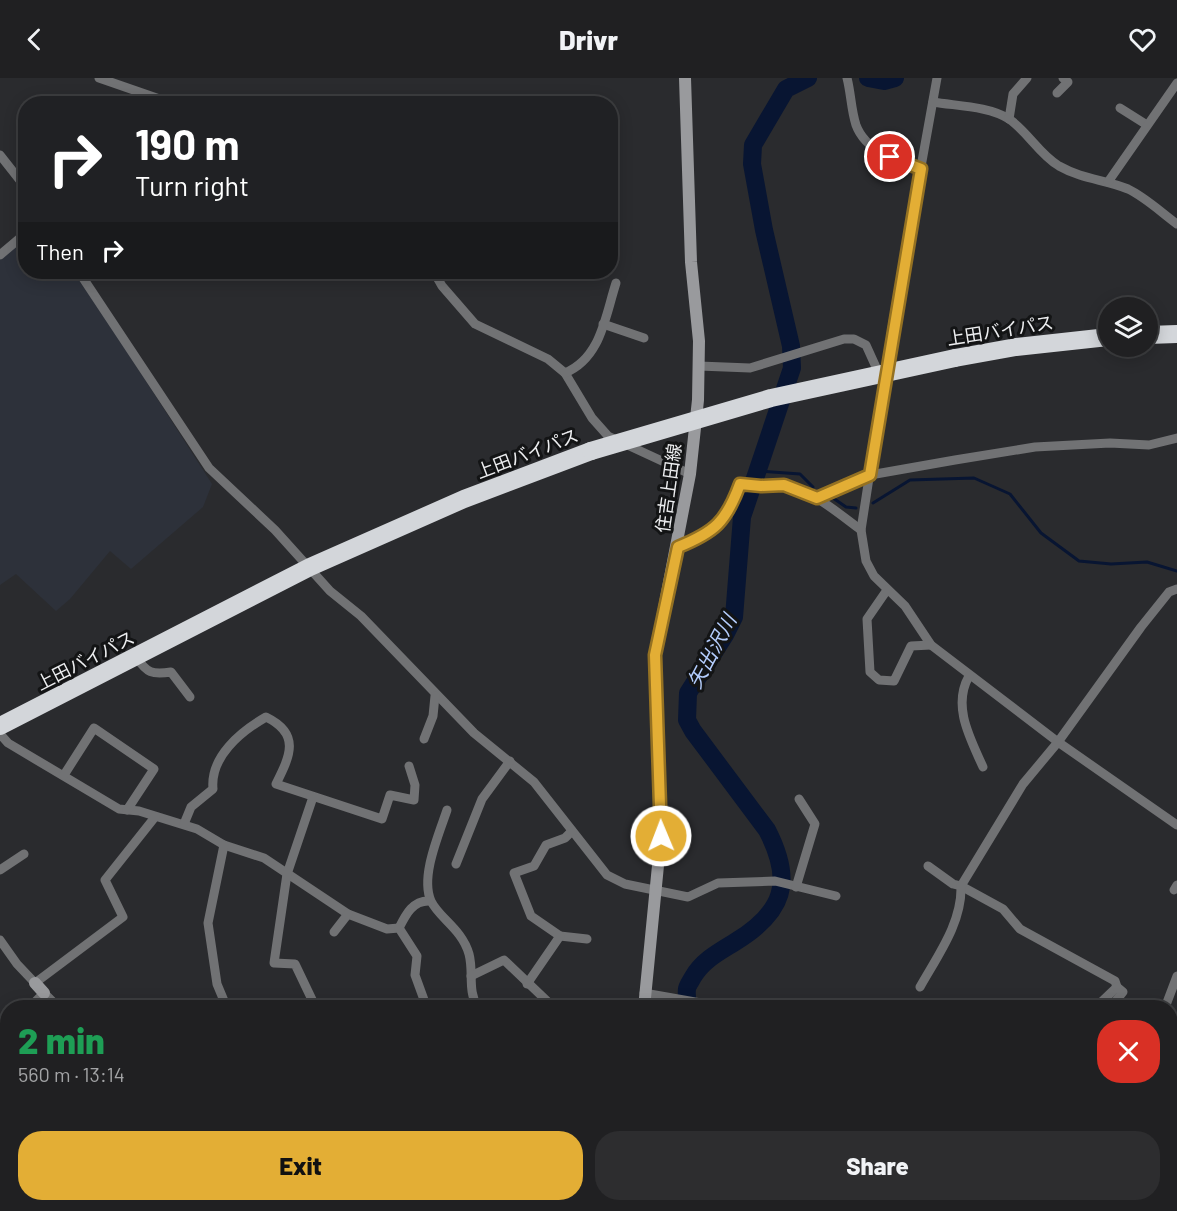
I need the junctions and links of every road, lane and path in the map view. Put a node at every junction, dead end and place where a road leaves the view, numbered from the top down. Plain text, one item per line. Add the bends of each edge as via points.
1 (99, 78) edge
2 (685, 78) edge
3 (938, 78) edge
4 (1027, 78) edge
5 (1063, 78) edge
6 (848, 82) edge
7 (1177, 83) edge
8 (1057, 93) dead end
9 (151, 96) edge
10 (933, 102) junction
11 (1119, 108) dead end
12 (1009, 119) junction
13 (1147, 125) junction
14 (0, 155) edge
15 (921, 169) junction
16 (18, 178) edge
17 (1108, 182) junction
18 (1177, 224) edge
19 (18, 240) edge
20 (0, 255) edge
21 (84, 279) edge
22 (438, 279) edge
23 (616, 284) dead end
24 (603, 324) junction
25 (1177, 334) edge
26 (1158, 335) edge
27 (644, 338) dead end
28 (1098, 338) edge
29 (699, 366) junction
30 (566, 373) junction
31 (885, 389) junction
32 (1177, 438) edge
33 (690, 474) junction
34 (870, 475) junction
35 (817, 498) junction
36 (861, 530) junction
37 (678, 547) junction
38 (310, 567) junction
39 (1177, 589) edge
40 (887, 590) junction
41 (931, 645) junction
42 (136, 657) junction
43 (969, 676) junction
44 (435, 696) junction
45 (190, 697) dead end
46 (0, 726) edge
47 (0, 734) edge
48 (424, 739) dead end
49 (1058, 742) junction
50 (510, 761) junction
51 (409, 766) dead end
52 (983, 767) dead end
53 (64, 775) junction
54 (313, 797) junction
55 (799, 799) dead end
56 (127, 810) junction
57 (447, 810) dead end
58 (155, 817) junction
59 (184, 824) junction
60 (1177, 825) edge
61 (572, 831) junction
62 (224, 845) junction
63 (24, 854) dead end
64 (456, 864) dead end
65 (928, 866) dead end
66 (0, 870) edge
67 (287, 874) junction
68 (795, 886) junction
69 (961, 886) junction
70 (657, 891) junction
71 (836, 896) dead end
72 (430, 901) junction
73 (348, 914) junction
74 (399, 928) junction
75 (334, 932) dead end
76 (560, 936) junction
77 (587, 939) dead end
78 (0, 940) edge
79 (471, 976) junction
80 (1177, 976) edge
81 (35, 983) junction
82 (527, 984) junction
83 (920, 987) dead end
84 (1117, 987) junction
85 (44, 993) junction
86 (644, 993) junction
87 (37, 1000) edge
88 (51, 1000) edge
89 (224, 1000) edge
90 (312, 1000) edge
91 (424, 1000) edge
92 (475, 1000) edge
93 (546, 1000) edge
94 (644, 1000) edge
95 (682, 1000) edge
96 (1103, 1000) edge
97 (1116, 1000) edge
98 (1168, 1000) edge

1 - 9 street
2 - 29 main road, 住吉上田線
3 - 10 street
4 - 12 street via 1013,94
5 - 8 street via 1068,82
6 - 15 street via 856,125 867,142 904,164
7 - 13 street
10 - 12 street
10 - 15 street
11 - 13 street
12 - 17 street via 1059,165 1089,180
13 - 17 street
14 - 16 street
15 - 31 street
17 - 18 street via 1131,190
19 - 20 street
21 - 38 street via 209,468
22 - 30 street via 476,324 548,359
23 - 24 street
24 - 27 street
24 - 30 street via 591,356
25 - 26 highway
28 - 38 highway, 上田バイパス, bridge via 955,358 771,398 591,451 464,499
29 - 31 street via 750,368 844,339 861,341 870,350
29 - 33 main road, 住吉上田線
30 - 33 street via 592,418 608,436
31 - 34 street
32 - 34 street via 1149,445 1035,447
33 - 37 main road, 住吉上田線
34 - 35 street
34 - 36 street
35 - 36 street
35 - 37 street via 784,485 740,484 731,508 711,532
36 - 40 street via 866,561
37 - 70 main road, 住吉上田線 via 655,655 661,836
38 - 42 highway, 上田バイパス
38 - 44 street via 330,591 388,643
39 - 49 street via 1169,591
40 - 41 street via 905,606
40 - 41 street via 867,619 870,672 879,680 894,681 911,646
41 - 43 street
42 - 45 street via 152,674 171,672
42 - 46 highway, 上田バイパス
43 - 49 street
43 - 52 street via 962,711
44 - 48 street via 433,716
44 - 50 street
47 - 53 street via 8,743
49 - 60 street
49 - 69 street via 1023,784
50 - 61 street via 534,782
50 - 64 street via 482,799
51 - 54 street via 415,785 414,800 390,795 382,819
53 - 56 street via 119,809
53 - 56 street via 94,728 154,769
54 - 59 street via 276,784 291,747 277,722 266,717 252,725 216,761 213,789 191,807
54 - 67 street
55 - 68 street via 814,824
56 - 58 street
57 - 72 street via 428,867
58 - 59 street
58 - 81 street via 105,880 123,917
59 - 62 street
61 - 70 street via 613,880
61 - 76 street via 546,845 534,866 514,873 531,916
62 - 67 street via 264,858
62 - 89 street via 208,923 217,984
63 - 66 street
65 - 69 street
67 - 73 street
67 - 90 street via 274,963 295,964
68 - 70 street via 775,881 718,883 688,897
68 - 71 street
69 - 83 street via 962,903 957,919
69 - 84 street via 1003,909 1020,929 1115,981
70 - 86 main road, 住吉上田線
72 - 74 street via 411,907
72 - 79 street via 463,941
73 - 74 street via 387,929
73 - 75 street
74 - 91 street via 417,956 415,975
76 - 77 street
76 - 82 street
78 - 81 street
79 - 82 street via 504,960
79 - 92 street
80 - 98 street
81 - 85 main road
82 - 93 street
84 - 96 street
84 - 97 street via 1123,992
85 - 87 street
85 - 88 street
86 - 94 main road, 住吉上田線
86 - 95 street

